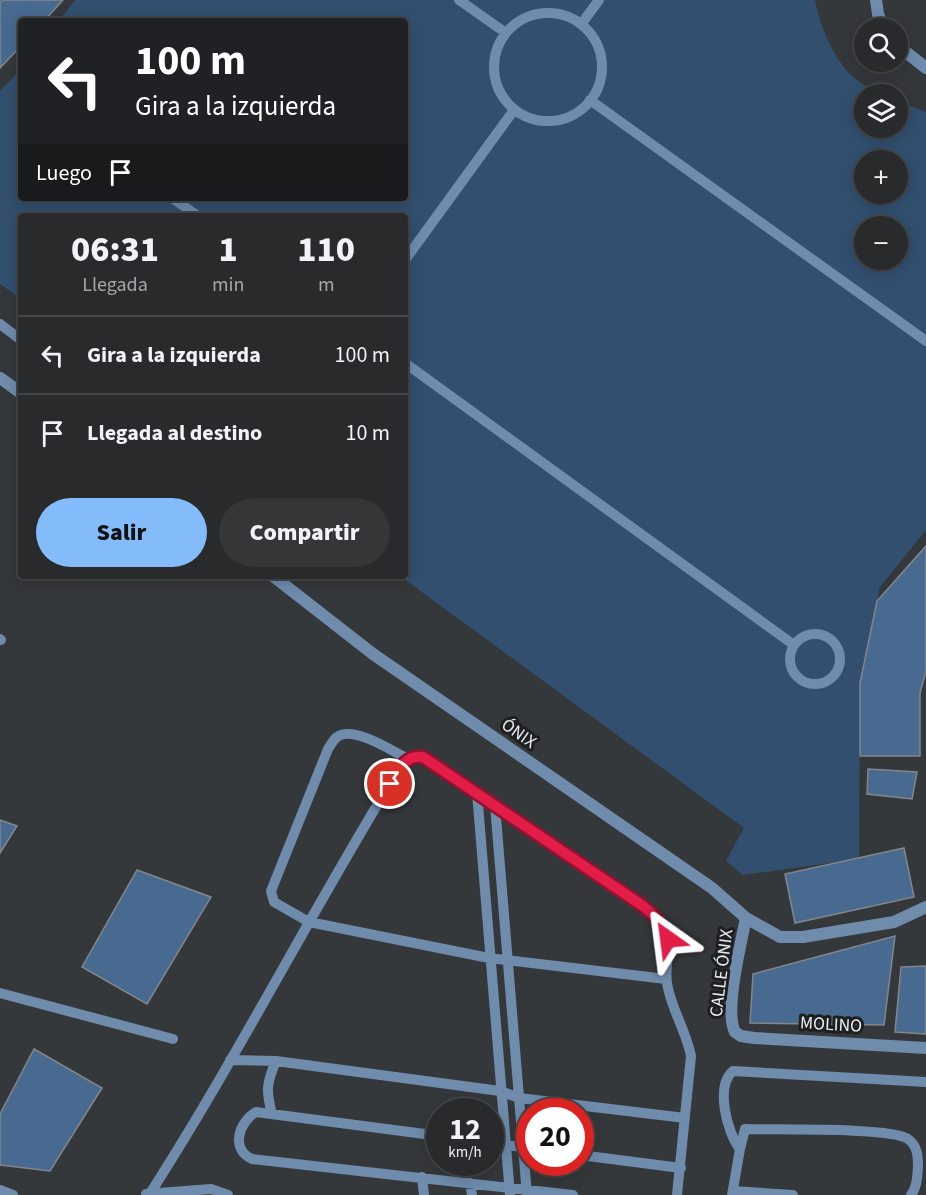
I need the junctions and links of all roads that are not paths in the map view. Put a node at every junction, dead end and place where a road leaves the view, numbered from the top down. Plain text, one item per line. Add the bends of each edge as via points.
1 (459, 0) edge
2 (599, 0) edge
3 (876, 0) edge
4 (880, 18) edge
5 (582, 23) junction
6 (506, 33) junction
7 (908, 54) edge
8 (926, 68) edge
9 (590, 100) junction
10 (514, 110) junction
11 (176, 201) edge
12 (194, 213) edge
13 (408, 256) edge
14 (0, 324) edge
15 (18, 338) edge
16 (926, 341) edge
17 (408, 365) edge
18 (0, 378) edge
19 (18, 391) edge
20 (277, 579) edge
21 (794, 645) junction
22 (408, 759) junction
23 (477, 792) junction
24 (495, 805) junction
25 (483, 864) junction
26 (500, 866) junction
27 (926, 907) edge
28 (485, 910) junction
29 (504, 913) junction
30 (746, 918) junction
31 (309, 922) junction
32 (489, 958) junction
33 (508, 959) junction
34 (666, 979) junction
35 (0, 993) edge
36 (493, 1002) junction
37 (511, 1005) junction
38 (735, 1032) joint
39 (173, 1039) dead end
40 (497, 1044) junction
41 (514, 1046) junction
42 (926, 1048) edge
43 (230, 1059) junction
44 (276, 1061) junction
45 (926, 1082) edge
46 (500, 1091) junction
47 (501, 1098) edge
48 (519, 1098) joint
49 (594, 1107) edge
50 (272, 1114) junction
51 (685, 1118) junction
52 (426, 1134) edge
53 (504, 1145) joint
54 (737, 1146) junction
55 (516, 1147) edge
56 (594, 1157) edge
57 (922, 1159) edge
58 (681, 1168) junction
59 (527, 1176) edge
60 (422, 1177) junction
61 (470, 1183) junction
62 (0, 1190) edge
63 (509, 1191) edge
64 (198, 1192) edge
65 (527, 1192) edge
66 (733, 1193) edge
67 (147, 1194) edge
68 (13, 1195) edge
69 (228, 1195) edge
70 (424, 1195) edge
71 (472, 1195) edge
72 (566, 1195) edge
73 (573, 1195) edge
74 (677, 1195) edge
75 (793, 1195) edge
76 (911, 1195) edge

1 - 6 lane
2 - 5 lane
3 - 4 street
5 - 6 lane via 560,13 535,13 513,24
5 - 9 lane via 597,43 603,66 598,90
6 - 10 lane via 498,43 493,67 498,91
7 - 8 street
9 - 10 lane via 582,110 560,121 536,121
9 - 16 lane
10 - 13 lane
11 - 12 lane
14 - 15 lane
17 - 21 lane
18 - 19 street
20 - 30 street, ÓNIX via 373,654 712,888
21 - 21 lane via 806,634 823,634 836,642 842,658 837,673 825,683 808,684 795,675 789,660
22 - 23 lane via 423,757
22 - 31 lane via 353,843
22 - 31 lane via 349,733 337,737 328,749 271,891 274,902
23 - 24 lane
23 - 25 lane
24 - 26 lane
24 - 34 lane via 655,916 668,939
25 - 26 lane
25 - 28 lane
26 - 29 lane
27 - 30 street, ÓNIX via 894,922 803,937 780,937
28 - 29 lane
28 - 32 lane
29 - 33 lane
30 - 38 street, CALLE ÓNIX via 731,1017
31 - 32 lane
31 - 43 lane
32 - 33 lane
32 - 36 lane
33 - 34 lane
33 - 37 lane
34 - 51 lane via 691,1056
35 - 39 lane
36 - 37 lane
36 - 40 lane
37 - 41 lane
38 - 42 street, MOLINO via 754,1038
40 - 41 lane
40 - 46 lane
41 - 48 lane
43 - 44 lane
43 - 67 lane
44 - 46 lane
44 - 50 lane via 266,1092
45 - 54 lane via 733,1071 727,1077 723,1109
46 - 47 lane
46 - 48 lane
49 - 51 lane
50 - 52 lane
50 - 60 lane via 256,1112 246,1120 238,1140 246,1156
51 - 58 lane
53 - 55 lane
53 - 63 lane
54 - 57 lane via 746,1129 880,1132 908,1138
54 - 66 lane
56 - 58 lane
57 - 76 lane
58 - 74 lane
59 - 65 lane
60 - 61 lane
60 - 70 lane
61 - 63 lane
61 - 71 lane
62 - 68 lane
63 - 65 lane
64 - 67 lane
64 - 69 lane via 211,1189
65 - 72 lane
66 - 75 lane
72 - 73 lane

